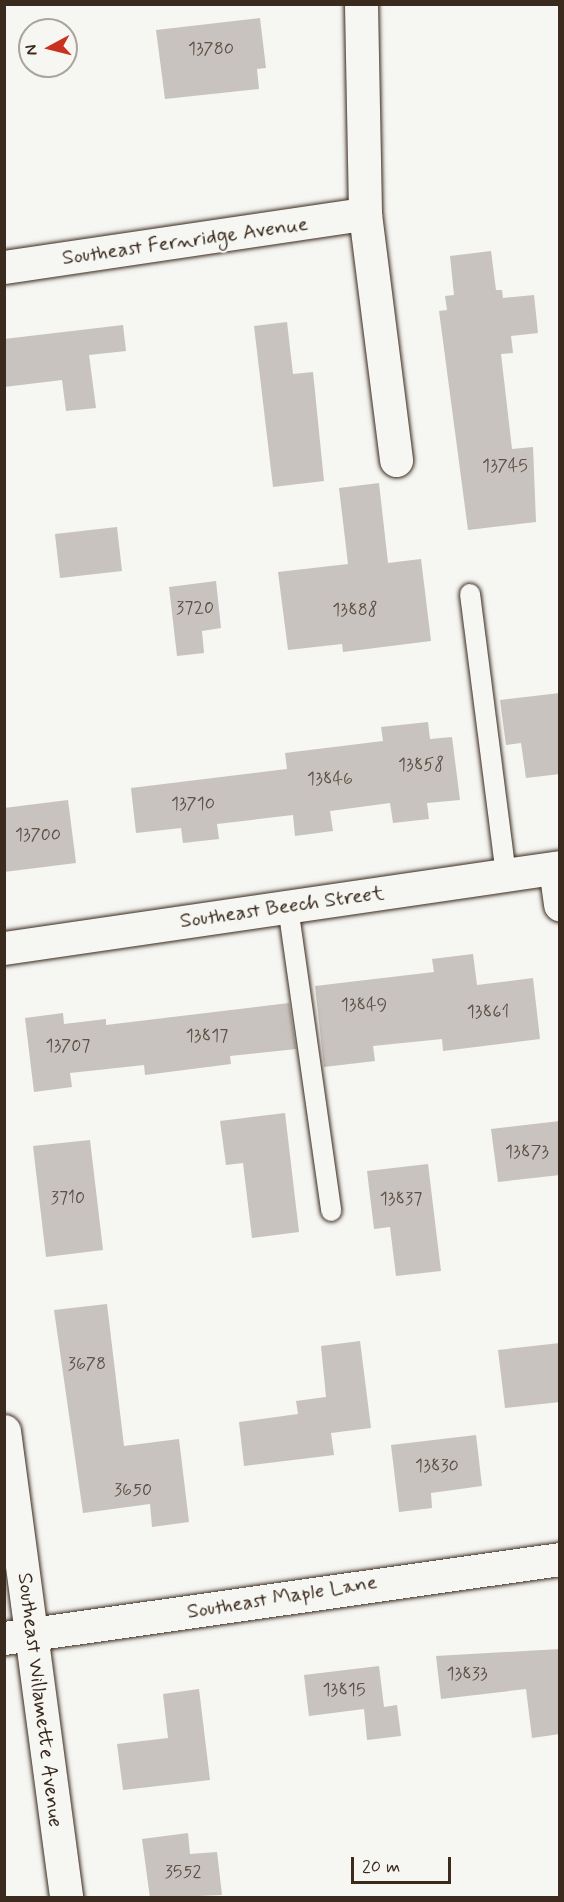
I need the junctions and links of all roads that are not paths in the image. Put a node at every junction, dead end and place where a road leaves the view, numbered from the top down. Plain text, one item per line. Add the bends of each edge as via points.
1 (361, 4) edge
2 (365, 214) junction
3 (4, 267) edge
4 (396, 460) dead end
5 (470, 594) dead end
6 (557, 868) edge
7 (506, 875) junction
8 (560, 905) edge
9 (288, 907) junction
10 (4, 948) edge
11 (330, 1211) dead end
12 (4, 1431) edge
13 (560, 1559) edge
14 (18, 1636) edge
15 (66, 1898) edge

1 - 2 street
2 - 3 street, Southeast Fernridge Avenue
2 - 4 street
5 - 7 lane
6 - 7 street, Southeast Beech Street
6 - 8 street
7 - 9 street, Southeast Beech Street
9 - 10 street, Southeast Beech Street
9 - 11 lane
12 - 14 street, Southeast Willamette Avenue
13 - 14 street, Southeast Maple Lane
14 - 15 street, Southeast Willamette Avenue

